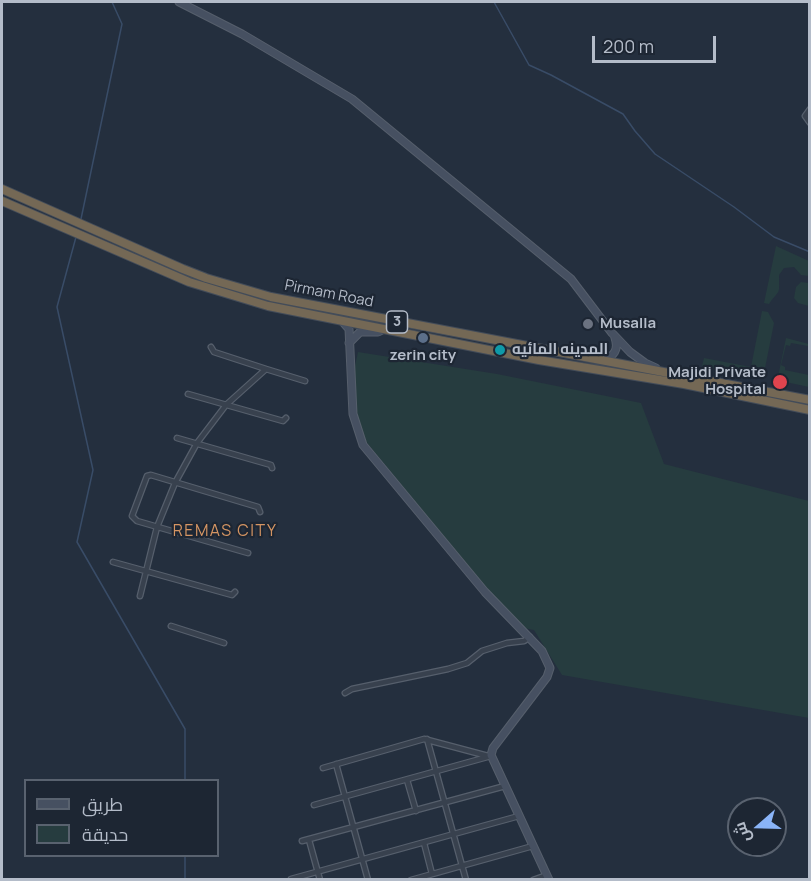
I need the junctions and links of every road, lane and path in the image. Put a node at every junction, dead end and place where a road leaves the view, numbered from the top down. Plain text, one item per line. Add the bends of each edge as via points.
1 (179, 2) edge
2 (810, 109) edge
3 (810, 123) edge
4 (2, 189) edge
5 (2, 201) edge
6 (342, 321) junction
7 (384, 329) junction
8 (612, 333) junction
9 (349, 343) junction
10 (515, 344) junction
11 (211, 347) dead end
12 (516, 355) junction
13 (597, 359) junction
14 (266, 369) junction
15 (662, 370) junction
16 (306, 381) dead end
17 (741, 386) junction
18 (188, 394) dead end
19 (740, 395) junction
20 (810, 400) edge
21 (226, 405) junction
22 (810, 410) edge
23 (286, 418) dead end
24 (177, 438) dead end
25 (197, 443) junction
26 (272, 468) dead end
27 (175, 483) junction
28 (260, 512) dead end
29 (157, 527) junction
30 (248, 553) dead end
31 (113, 562) dead end
32 (146, 572) junction
33 (235, 592) dead end
34 (140, 596) dead end
35 (171, 627) dead end
36 (530, 637) junction
37 (224, 643) dead end
38 (345, 693) dead end
39 (427, 739) junction
40 (491, 756) junction
41 (336, 764) junction
42 (323, 768) dead end
43 (436, 771) junction
44 (407, 780) junction
45 (505, 786) junction
46 (345, 796) junction
47 (445, 802) junction
48 (314, 805) dead end
49 (416, 811) junction
50 (519, 816) junction
51 (354, 828) junction
52 (454, 835) junction
53 (309, 840) junction
54 (302, 841) dead end
55 (424, 843) junction
56 (533, 846) junction
57 (363, 859) junction
58 (462, 866) junction
59 (318, 871) junction
60 (432, 874) junction
61 (548, 877) edge
62 (291, 879) edge
63 (320, 879) edge
64 (368, 879) edge
65 (411, 879) edge
66 (466, 879) edge
67 (532, 879) edge

1 - 8 street via 352,99 571,279
2 - 3 street via 805,116
4 - 10 highway, Pirmam Road / 3 via 229,285 271,297
5 - 6 highway, Pirmam Road / 3 via 189,282 268,306
6 - 7 highway, Pirmam Road / 3
6 - 9 street via 349,329
7 - 9 street via 360,332
7 - 12 highway, Pirmam Road / 3
8 - 13 street via 617,344 614,354
8 - 15 street via 637,358
9 - 36 street via 353,414 363,445 484,592
10 - 12 highway
10 - 13 highway, Pirmam Road / 3
11 - 14 street via 214,352
12 - 19 highway, Pirmam Road / 3
13 - 15 highway, Pirmam Road / 3
14 - 16 street
14 - 21 street
15 - 17 highway, Pirmam Road / 3
17 - 19 highway
17 - 20 highway, Pirmam Road / 3
18 - 21 street
19 - 22 highway, Pirmam Road / 3
21 - 23 street via 283,421
21 - 25 street
24 - 25 street
25 - 26 street
25 - 27 street
27 - 28 street via 258,507
27 - 29 street
27 - 29 street via 147,476 132,516
29 - 30 street
29 - 32 street
31 - 32 street
32 - 33 street via 232,595
32 - 34 street
35 - 37 street
36 - 38 street via 482,651 463,665
36 - 40 street via 547,659 550,671
39 - 40 street
39 - 41 street
39 - 43 street
40 - 43 street
40 - 45 street
41 - 42 street
41 - 46 street
43 - 44 street
43 - 47 street
44 - 46 street
44 - 49 street
45 - 47 street
45 - 50 street
46 - 48 street
46 - 51 street
47 - 49 street
47 - 52 street
49 - 51 street
50 - 52 street
50 - 56 street
51 - 53 street
51 - 57 street
52 - 55 street
52 - 58 street
53 - 54 street
53 - 59 street
55 - 57 street
55 - 60 street
56 - 58 street
56 - 61 street
57 - 59 street
57 - 64 street
58 - 60 street
58 - 66 street
59 - 62 street
59 - 63 street
60 - 65 street
61 - 67 street

